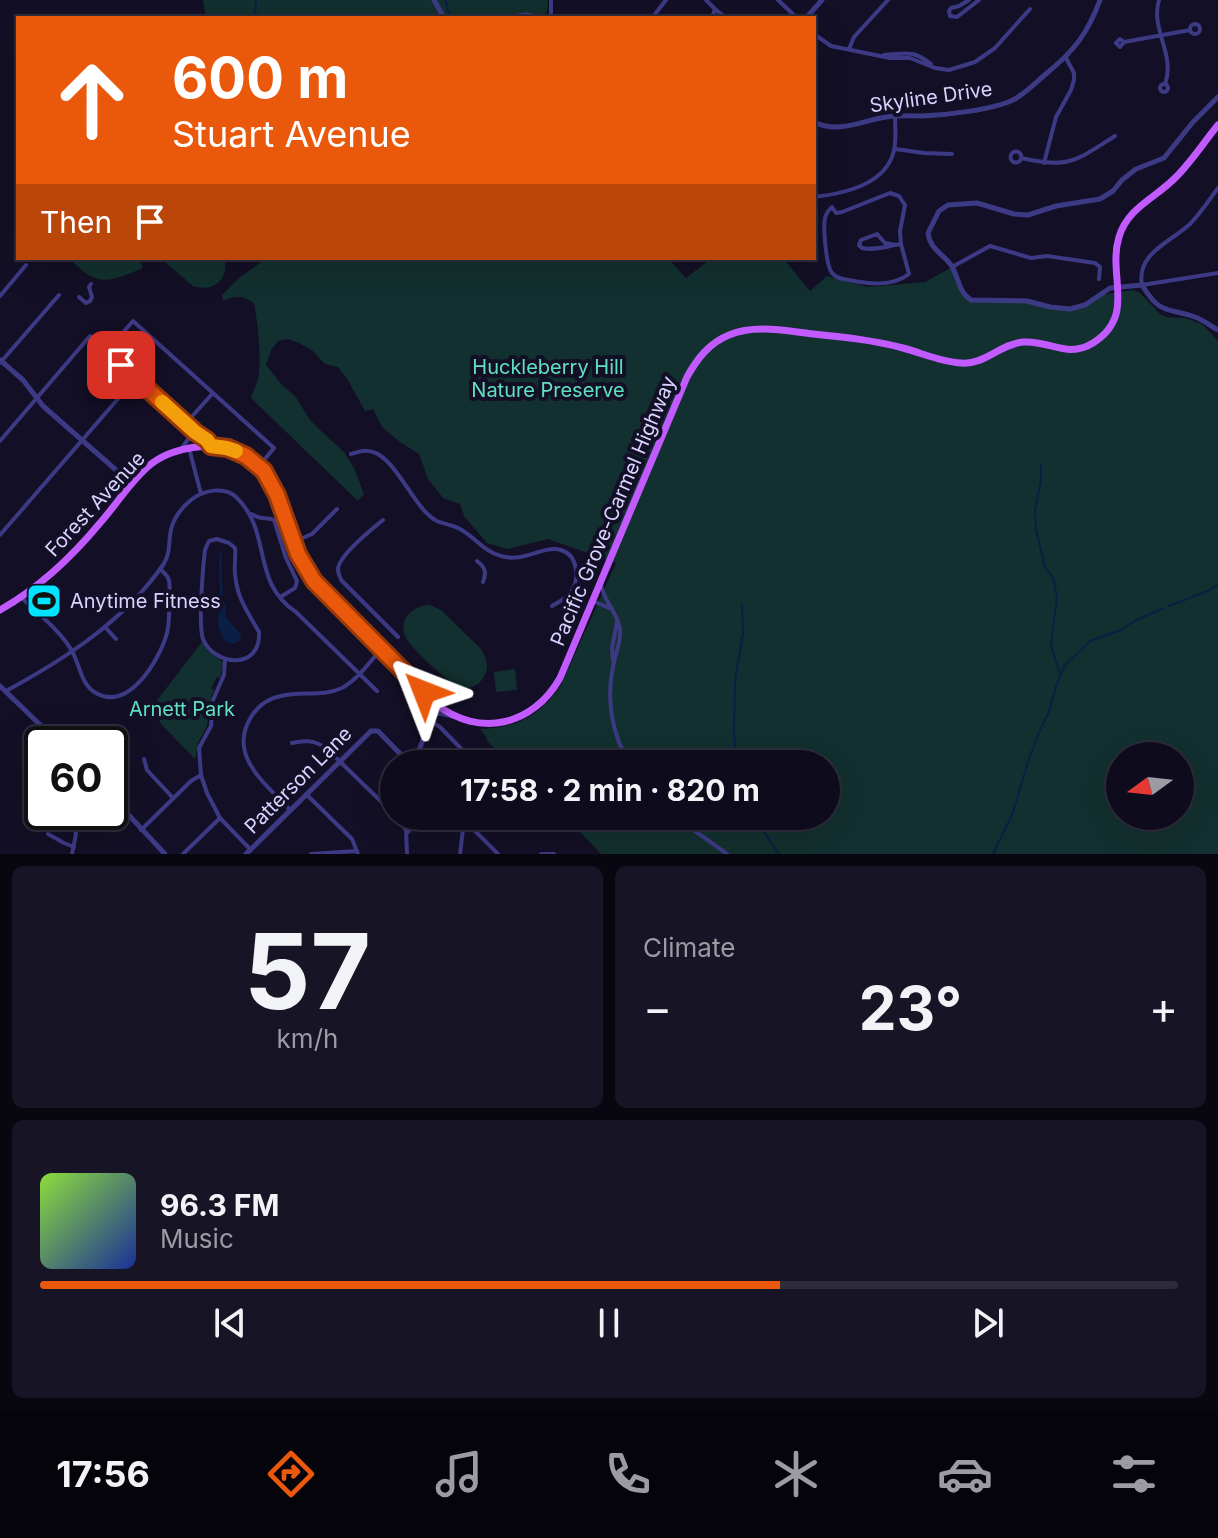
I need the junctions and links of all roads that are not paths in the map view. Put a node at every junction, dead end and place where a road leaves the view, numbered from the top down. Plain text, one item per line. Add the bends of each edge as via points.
1 (666, 0) edge
2 (706, 0) edge
3 (778, 0) edge
4 (822, 0) edge
5 (888, 0) edge
6 (969, 0) edge
7 (979, 0) edge
8 (1100, 0) edge
9 (1159, 0) edge
10 (715, 9) junction
11 (1030, 9) dead end
12 (654, 16) edge
13 (713, 16) edge
14 (724, 16) edge
15 (795, 16) edge
16 (808, 16) edge
17 (1190, 30) dead end
18 (1161, 34) junction
19 (816, 35) edge
20 (1124, 42) dead end
21 (849, 49) junction
22 (1066, 58) junction
23 (1165, 84) dead end
24 (1218, 97) edge
25 (895, 116) junction
26 (816, 123) edge
27 (1218, 125) edge
28 (1115, 136) dead end
29 (894, 149) junction
30 (952, 154) dead end
31 (1021, 158) dead end
32 (1044, 163) junction
33 (1218, 188) edge
34 (830, 195) junction
35 (816, 197) edge
36 (832, 207) junction
37 (839, 213) junction
38 (825, 223) junction
39 (898, 244) junction
40 (26, 265) dead end
41 (952, 267) junction
42 (1218, 273) edge
43 (1099, 279) dead end
44 (91, 284) dead end
45 (1142, 285) junction
46 (59, 295) dead end
47 (0, 296) edge
48 (79, 297) dead end
49 (1218, 330) edge
50 (107, 351) junction
51 (1, 361) edge
52 (136, 378) junction
53 (213, 393) junction
54 (36, 399) junction
55 (186, 423) junction
56 (82, 439) junction
57 (0, 441) edge
58 (211, 446) junction
59 (185, 448) junction
60 (351, 454) dead end
61 (259, 466) junction
62 (132, 484) junction
63 (201, 494) junction
64 (337, 509) dead end
65 (250, 513) junction
66 (263, 519) junction
67 (383, 520) dead end
68 (256, 525) junction
69 (0, 535) edge
70 (293, 542) junction
71 (477, 561) dead end
72 (160, 569) junction
73 (601, 581) junction
74 (483, 582) dead end
75 (282, 596) junction
76 (21, 597) junction
77 (593, 601) junction
78 (552, 606) dead end
79 (0, 610) edge
80 (613, 611) junction
81 (105, 627) junction
82 (398, 637) dead end
83 (116, 639) dead end
84 (381, 649) junction
85 (73, 651) junction
86 (225, 659) junction
87 (359, 674) junction
88 (413, 680) junction
89 (3, 689) edge
90 (377, 691) dead end
91 (436, 704) junction
92 (455, 716) junction
93 (430, 717) junction
94 (41, 726) edge
95 (292, 743) dead end
96 (398, 750) edge
97 (417, 750) edge
98 (462, 750) edge
99 (624, 750) edge
100 (144, 759) dead end
101 (340, 761) junction
102 (201, 775) junction
103 (306, 794) junction
104 (173, 798) junction
105 (380, 800) edge
106 (290, 810) junction
107 (128, 815) edge
108 (220, 818) junction
109 (75, 830) edge
110 (141, 830) junction
111 (406, 830) edge
112 (410, 830) edge
113 (461, 830) edge
114 (474, 830) edge
115 (694, 830) edge
116 (407, 833) junction
117 (48, 834) dead end
118 (74, 851) edge
119 (248, 852) edge
120 (357, 852) edge
121 (165, 854) edge
122 (183, 854) edge
123 (311, 854) edge
124 (407, 854) edge
125 (460, 854) edge
126 (498, 854) edge
127 (541, 854) edge
128 (554, 854) edge
129 (727, 854) edge

1 - 12 street
2 - 10 street
3 - 15 street
4 - 16 street
5 - 21 street
6 - 7 street via 951,8 950,16 957,17
8 - 22 street, Skyline Drive via 1084,36
9 - 18 street
10 - 13 street
10 - 14 street
11 - 21 street via 1003,40 955,69
17 - 18 street
18 - 20 street
18 - 23 street via 1169,67
19 - 21 street
22 - 25 street, Skyline Drive via 1003,104
22 - 32 street via 1074,80 1056,117
24 - 41 street via 1167,155 1136,169 1100,199 1028,215 977,203 943,207 928,237
25 - 26 street, Skyline Drive via 839,128
25 - 29 street
27 - 73 main road, Pacific Grove-Carmel Highway via 1178,175 1133,212 1122,228 1116,251 1117,313 1109,330 1088,346 1066,350 1018,343 977,362 961,363 872,340 754,329 709,347 687,377
28 - 32 street via 1076,160
29 - 30 street
29 - 34 street via 875,178
31 - 32 street
33 - 45 street via 1190,224 1150,256 1141,269
34 - 35 street
34 - 36 street
36 - 37 street
36 - 38 street
37 - 38 street
37 - 39 street via 895,194 906,209
38 - 39 street via 828,264 837,277 872,285 903,278 909,274
39 - 39 street via 867,249 859,245 877,234 885,243
40 - 47 street
41 - 43 street via 990,246 1030,258 1097,263
41 - 45 street via 962,293 975,301 1020,300 1070,309 1110,288
42 - 45 street
44 - 48 street via 90,301
45 - 49 street via 1163,308 1200,318
46 - 51 street
50 - 52 street
50 - 53 street via 133,321
50 - 54 street via 90,336
51 - 54 street
52 - 55 street
52 - 56 street
53 - 55 street
53 - 61 street via 274,448
54 - 56 street
54 - 57 street
55 - 58 street
55 - 59 street via 191,435
56 - 62 street
56 - 69 street
58 - 59 main road, Forest Avenue
58 - 61 main road, Forest Avenue via 228,448
59 - 62 main road, Forest Avenue via 161,457
59 - 63 street
60 - 78 street via 366,450 380,456 426,513 462,530 487,551 509,558 552,550 568,554 576,567 574,586
61 - 70 main road via 273,485
62 - 76 main road, Forest Avenue via 66,562
63 - 65 street via 225,490
63 - 72 street via 174,521 170,550
64 - 70 street via 312,534
65 - 66 street
65 - 68 street
66 - 68 street
66 - 75 street via 275,522 297,581
67 - 82 street via 341,561 338,573
68 - 75 street via 267,573
70 - 84 main road via 314,581
71 - 74 street via 485,571
72 - 81 street
72 - 85 street via 169,581 168,627 157,658 138,683 115,696 97,694 85,683
73 - 77 main road, Pacific Grove-Carmel Highway
73 - 80 street
75 - 87 street
76 - 79 main road, Forest Avenue
76 - 85 street
77 - 80 street
77 - 92 main road, Pacific Grove-Carmel Highway via 548,696 514,719 496,723
80 - 99 street via 617,619 610,693
81 - 83 street
81 - 85 street
84 - 87 street
84 - 88 main road
85 - 89 street
86 - 86 street via 253,655 259,632 241,602 234,546 209,541 201,632 207,646
86 - 102 street via 211,726 199,748
87 - 90 street
87 - 106 street via 331,692 270,700 248,723 248,762
88 - 91 main road
88 - 93 street via 431,706
89 - 94 street
91 - 92 main road
91 - 93 street
92 - 93 street
93 - 97 street
93 - 98 street
95 - 101 street via 320,744
96 - 101 street, Patterson Lane via 374,730
100 - 104 street via 147,770
101 - 103 street, Patterson Lane
101 - 105 street
102 - 104 street
102 - 108 street
103 - 106 street, Patterson Lane
103 - 120 street via 352,839
104 - 110 street
106 - 119 street, Patterson Lane
107 - 110 street
108 - 119 street
108 - 122 street
109 - 118 street
110 - 121 street
111 - 116 street
112 - 116 street
113 - 125 street
114 - 126 street
115 - 129 street
116 - 124 street
117 - 118 street
120 - 123 street
127 - 128 street

